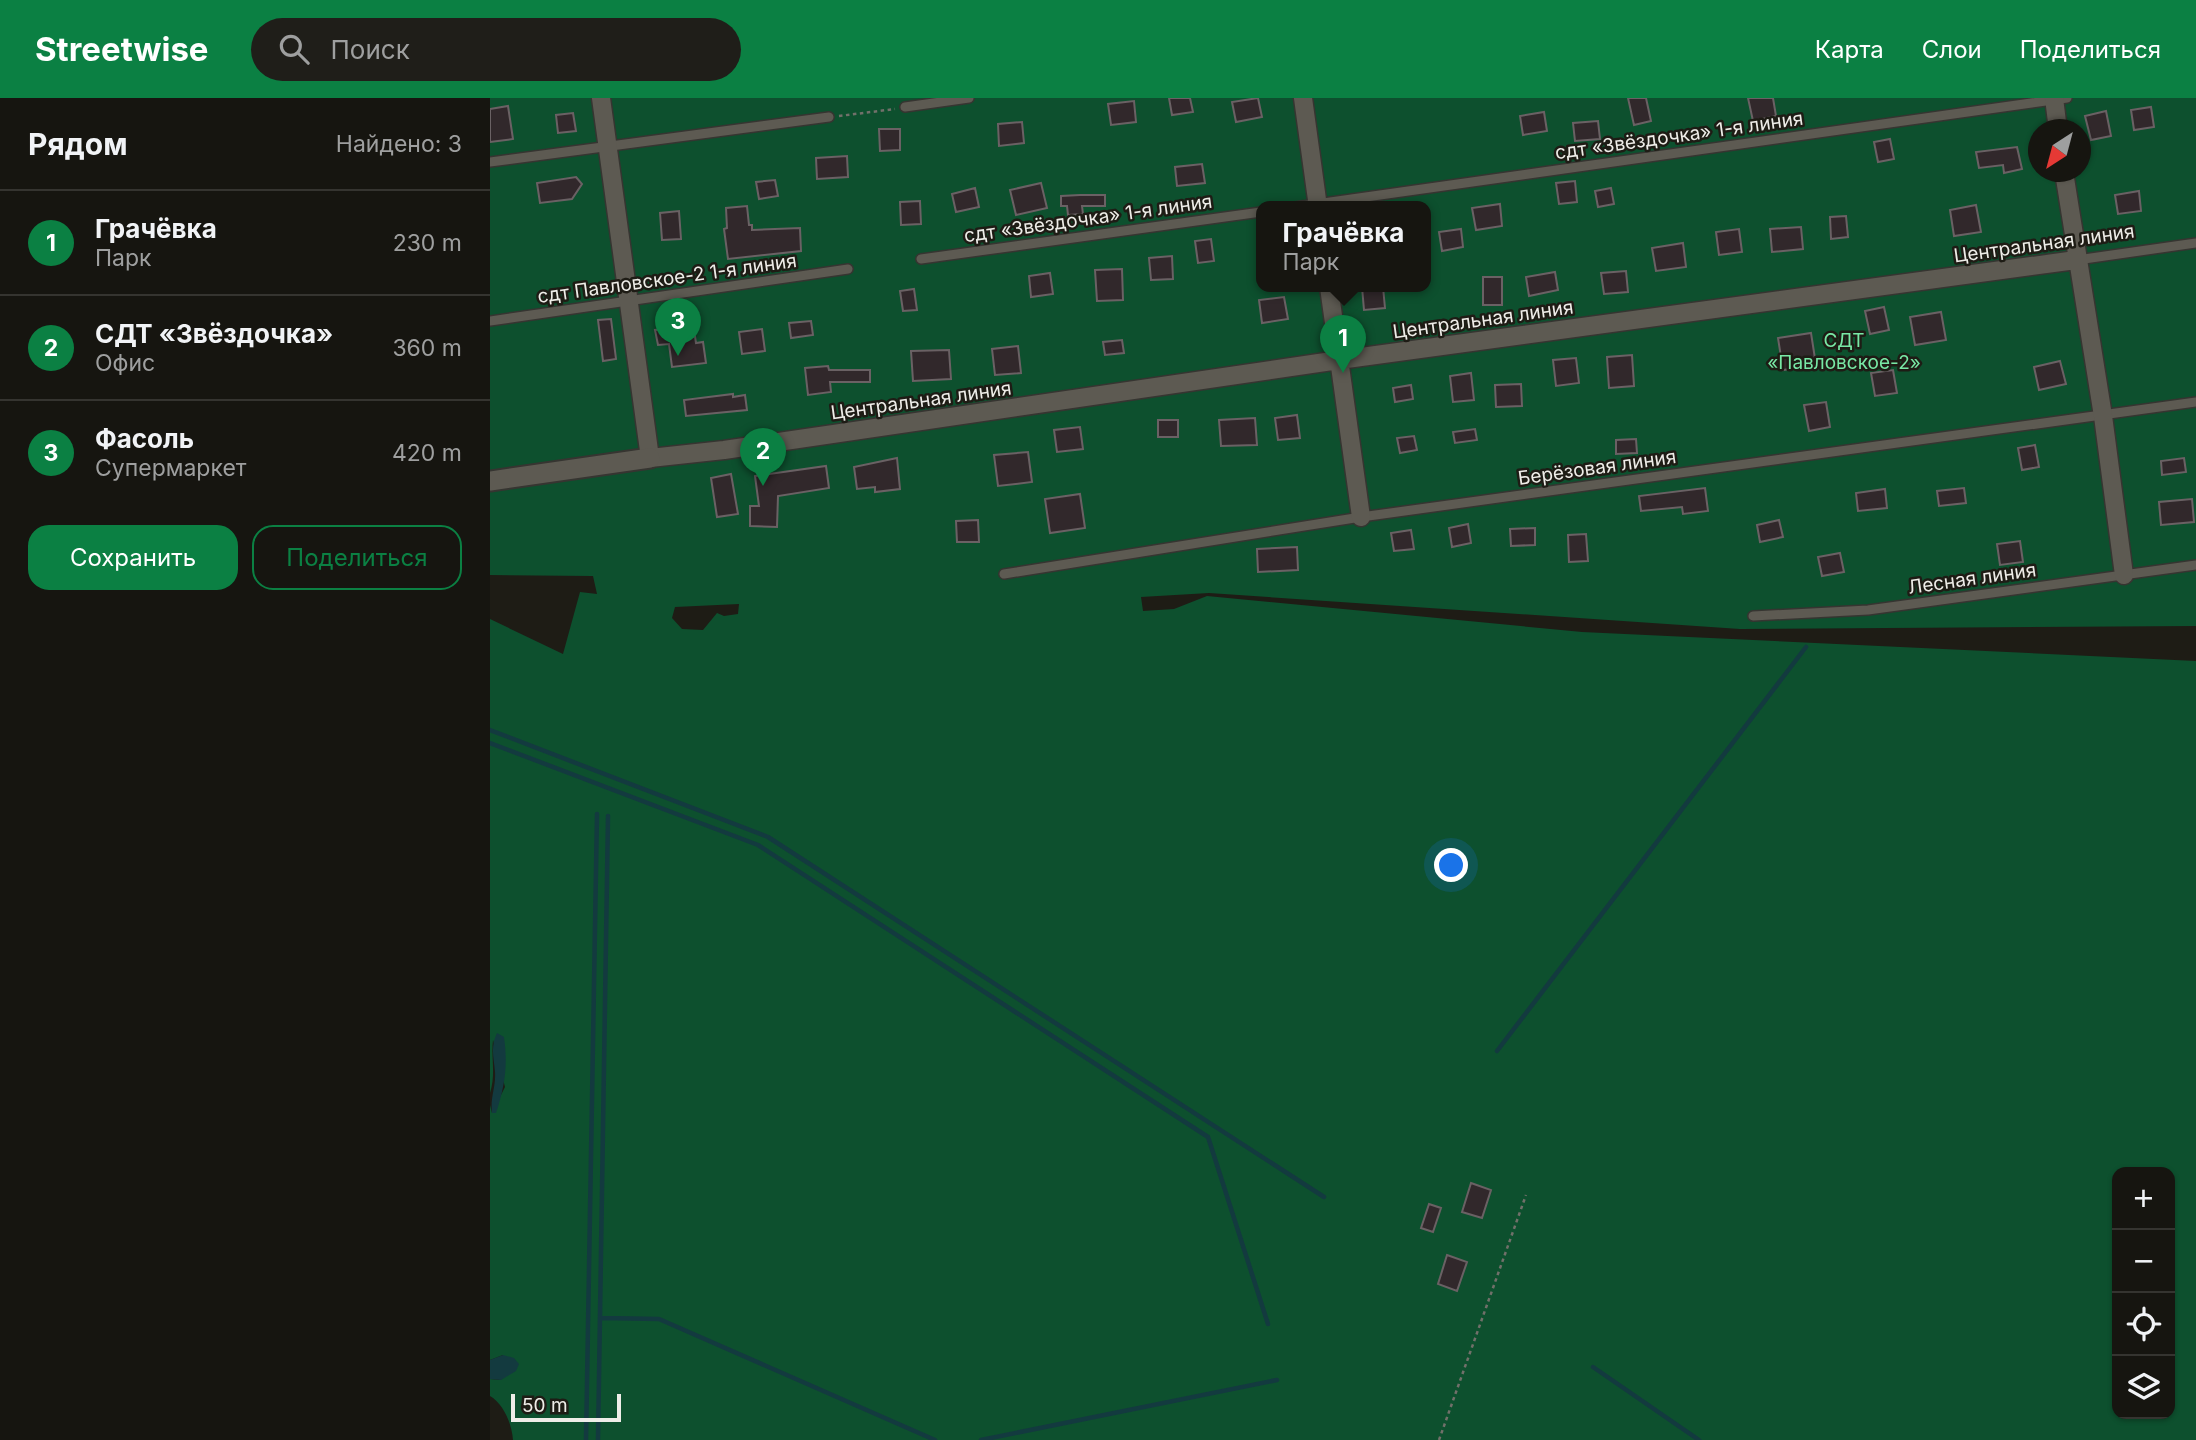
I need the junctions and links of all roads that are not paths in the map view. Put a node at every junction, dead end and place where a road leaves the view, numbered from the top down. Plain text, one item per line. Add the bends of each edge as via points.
1 (601, 98) edge
2 (969, 98) edge
3 (1303, 98) edge
4 (2059, 99) edge
5 (905, 107) road end
6 (828, 117) road end
7 (2058, 119) edge
8 (608, 146) junction
9 (490, 162) edge
10 (2065, 182) edge
11 (1317, 201) edge
12 (1346, 201) edge
13 (1256, 213) edge
14 (2196, 243) edge
15 (921, 259) dead end
16 (2076, 260) junction
17 (848, 270) dead end
18 (1330, 292) edge
19 (630, 302) junction
20 (490, 321) edge
21 (1339, 360) junction
22 (2196, 402) edge
23 (2103, 416) junction
24 (650, 458) junction
25 (490, 481) edge
26 (1362, 517) junction
27 (2196, 565) edge
28 (1004, 574) dead end
29 (2124, 575) junction
30 (1753, 616) dead end

1 - 8 street
2 - 5 lane
3 - 11 street
4 - 7 street
4 - 12 lane, сдт «Звёздочка» 1-я линия
6 - 8 lane
8 - 9 lane
8 - 19 street
10 - 16 street
13 - 15 lane, сдт «Звёздочка» 1-я линия
14 - 16 lane, Центральная линия
16 - 21 street, Центральная линия
16 - 23 street
17 - 19 lane, сдт Павловское-2 1-я линия
18 - 21 street
19 - 20 lane, сдт Павловское-2 1-я линия
19 - 24 street
21 - 24 street, Центральная линия
21 - 26 street
22 - 23 lane, Берёзовая линия
23 - 26 lane, Берёзовая линия
23 - 29 street
24 - 25 street
26 - 28 lane, Берёзовая линия
27 - 29 lane, Лесная линия
29 - 30 lane, Лесная линия via 1868,610

